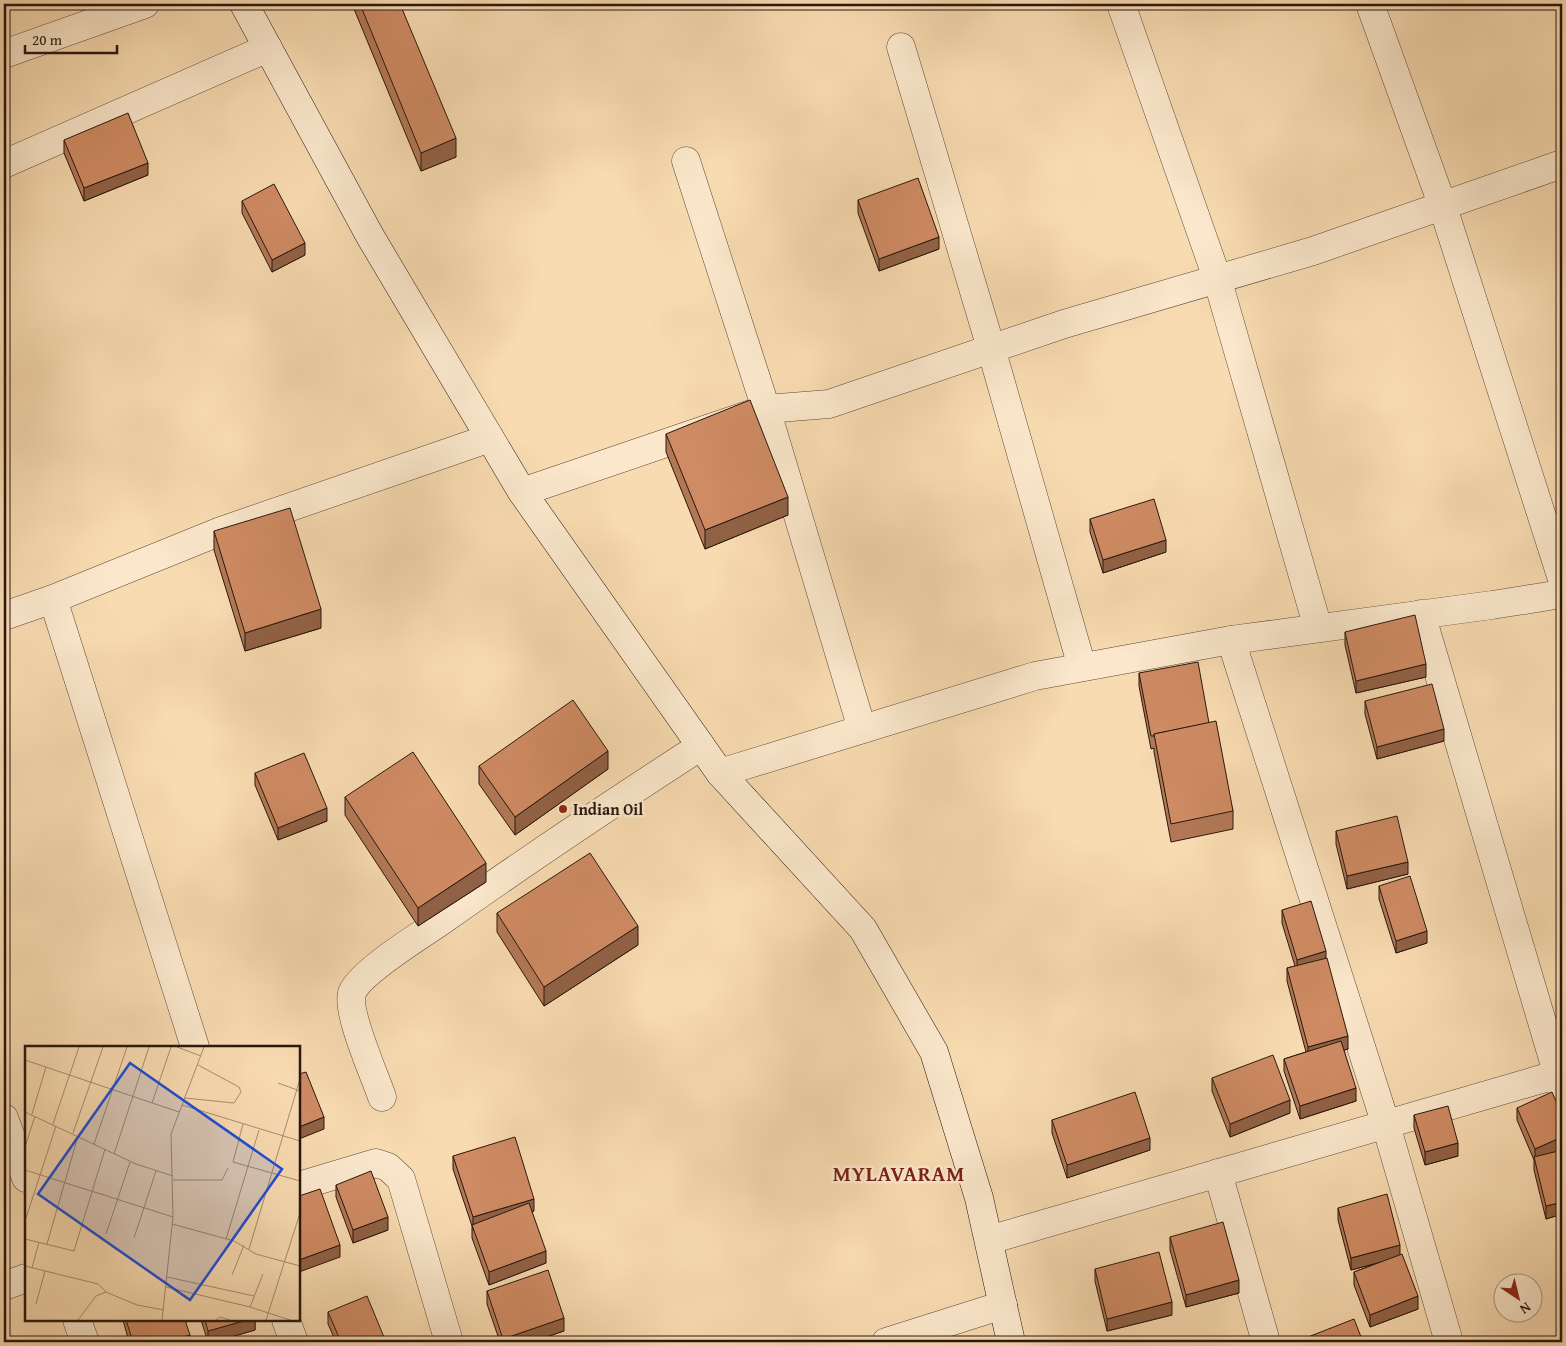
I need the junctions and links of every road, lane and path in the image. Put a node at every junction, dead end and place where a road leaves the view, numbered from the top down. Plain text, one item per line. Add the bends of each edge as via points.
1 (145, 4) edge
2 (244, 4) edge
3 (1121, 4) edge
4 (1370, 4) edge
5 (900, 47) dead end
6 (268, 48) junction
7 (4, 54) edge
8 (686, 161) dead end
9 (4, 164) edge
10 (1562, 164) edge
11 (1442, 204) junction
12 (1217, 278) junction
13 (991, 348) junction
14 (766, 409) junction
15 (490, 438) junction
16 (522, 492) junction
17 (1562, 579) edge
18 (1562, 594) edge
19 (53, 599) junction
20 (1421, 614) junction
21 (4, 616) edge
22 (1318, 628) junction
23 (1231, 640) junction
24 (1082, 667) junction
25 (862, 729) junction
26 (702, 746) junction
27 (720, 773) junction
28 (196, 1046) edge
29 (1561, 1079) edge
30 (382, 1097) dead end
31 (4, 1118) edge
32 (1386, 1125) junction
33 (1218, 1173) junction
34 (25, 1175) edge
35 (300, 1186) edge
36 (989, 1240) junction
37 (25, 1278) edge
38 (4, 1286) edge
39 (1003, 1305) junction
40 (77, 1321) edge
41 (286, 1321) edge
42 (85, 1342) edge
43 (294, 1342) edge
44 (449, 1342) edge
45 (886, 1342) edge
46 (1012, 1342) edge
47 (1266, 1342) edge
48 (1449, 1342) edge

1 - 7 street
2 - 6 street
3 - 12 street
4 - 11 street
5 - 13 street
6 - 9 street
6 - 15 street via 370,236
8 - 14 street
10 - 11 street
11 - 12 street via 1313,251
11 - 17 street
12 - 13 street
12 - 22 street
13 - 14 street via 829,404
13 - 24 street
14 - 16 street
14 - 25 street
15 - 16 street
15 - 19 street via 221,531
16 - 26 street
18 - 20 street
19 - 21 street
19 - 28 street
20 - 22 street
20 - 29 street
22 - 23 street
23 - 24 street
23 - 32 street
24 - 25 street via 1035,676
25 - 27 street
26 - 27 street
26 - 30 street via 560,838 359,982 352,994 353,1016
27 - 36 street via 863,929 934,1052
29 - 32 street
31 - 34 street
32 - 33 street
32 - 48 street
33 - 36 street
33 - 47 street
35 - 44 street via 376,1163 388,1167 401,1179
36 - 39 street
37 - 38 street
39 - 45 street
39 - 46 street
40 - 42 street
41 - 43 street

